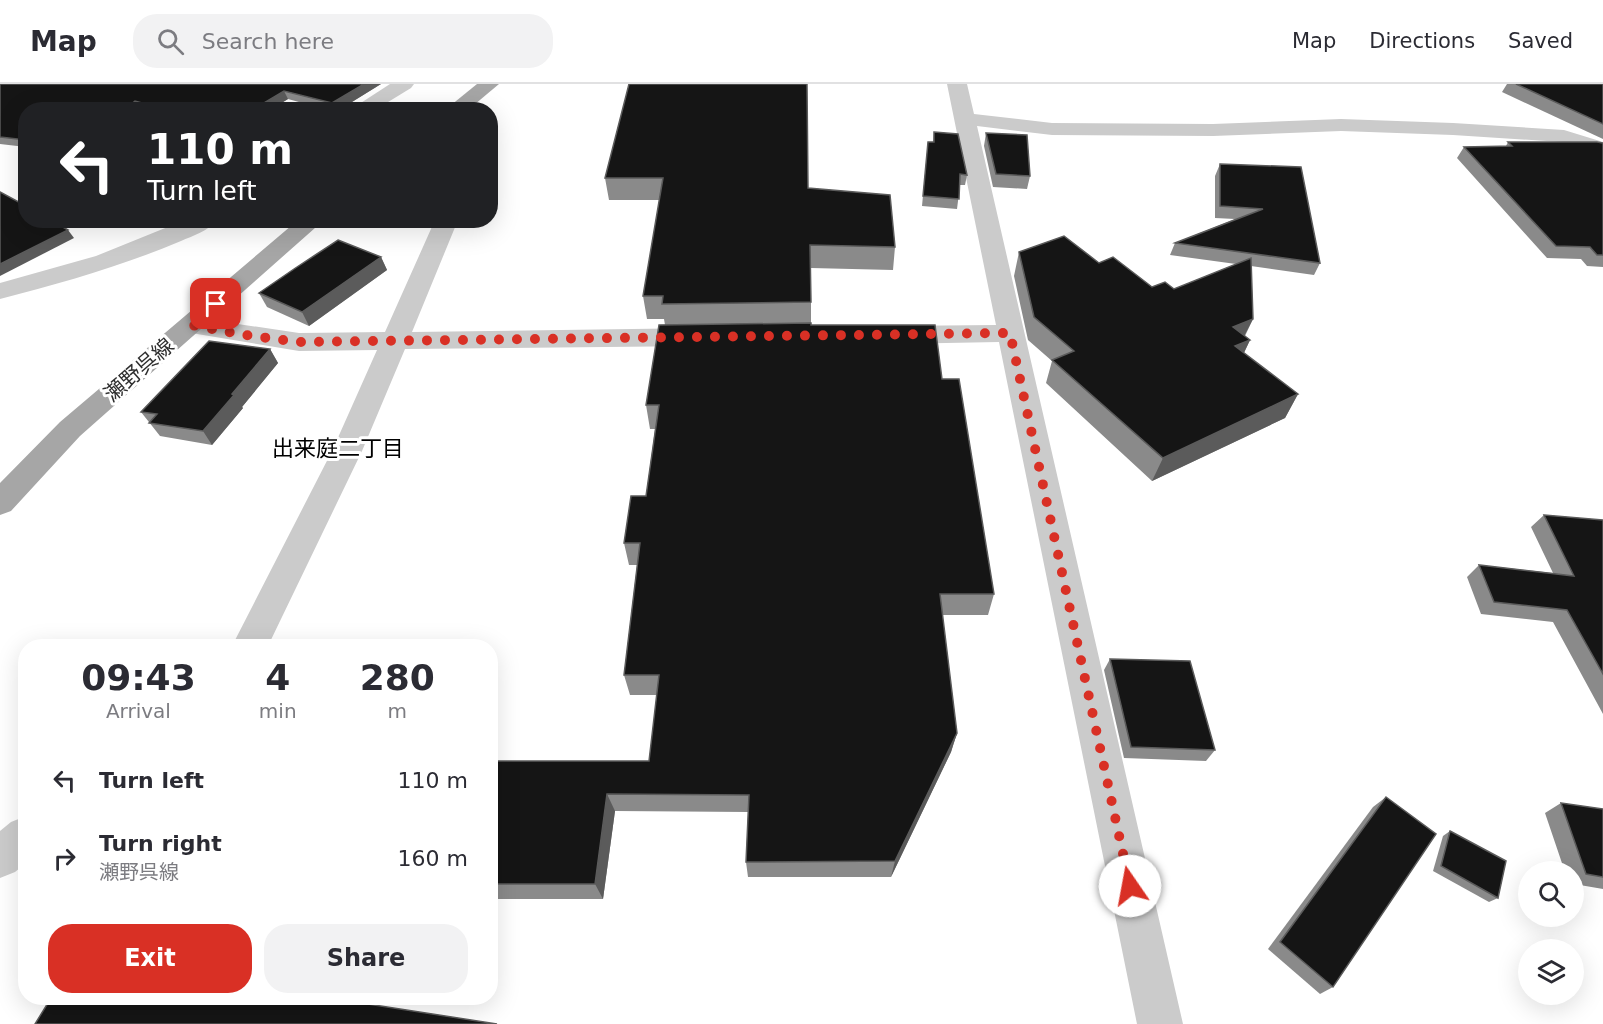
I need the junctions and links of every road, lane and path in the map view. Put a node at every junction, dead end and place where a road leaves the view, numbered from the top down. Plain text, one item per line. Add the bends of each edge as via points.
1 (404, 84) edge
2 (489, 84) edge
3 (957, 84) edge
4 (374, 102) edge
5 (465, 102) edge
6 (965, 118) junction
7 (1603, 149) edge
8 (190, 228) edge
9 (304, 228) edge
10 (444, 228) edge
11 (0, 291) edge
12 (191, 325) junction
13 (1010, 333) junction
14 (868, 335) edge
15 (726, 336) edge
16 (395, 340) junction
17 (0, 502) edge
18 (253, 639) edge
19 (18, 842) edge
20 (0, 856) edge
21 (1160, 1024) edge

1 - 4 street
2 - 5 main road
3 - 6 street
6 - 7 street via 1052,129 1213,130 1341,125 1453,129 1564,136
6 - 13 street
8 - 11 street via 104,261
9 - 12 main road, 瀬野呉線
10 - 16 street
12 - 16 street via 299,342
12 - 17 main road, 瀬野呉線 via 70,429
13 - 14 street
13 - 21 street
15 - 16 street
16 - 18 street via 347,451
19 - 20 street

